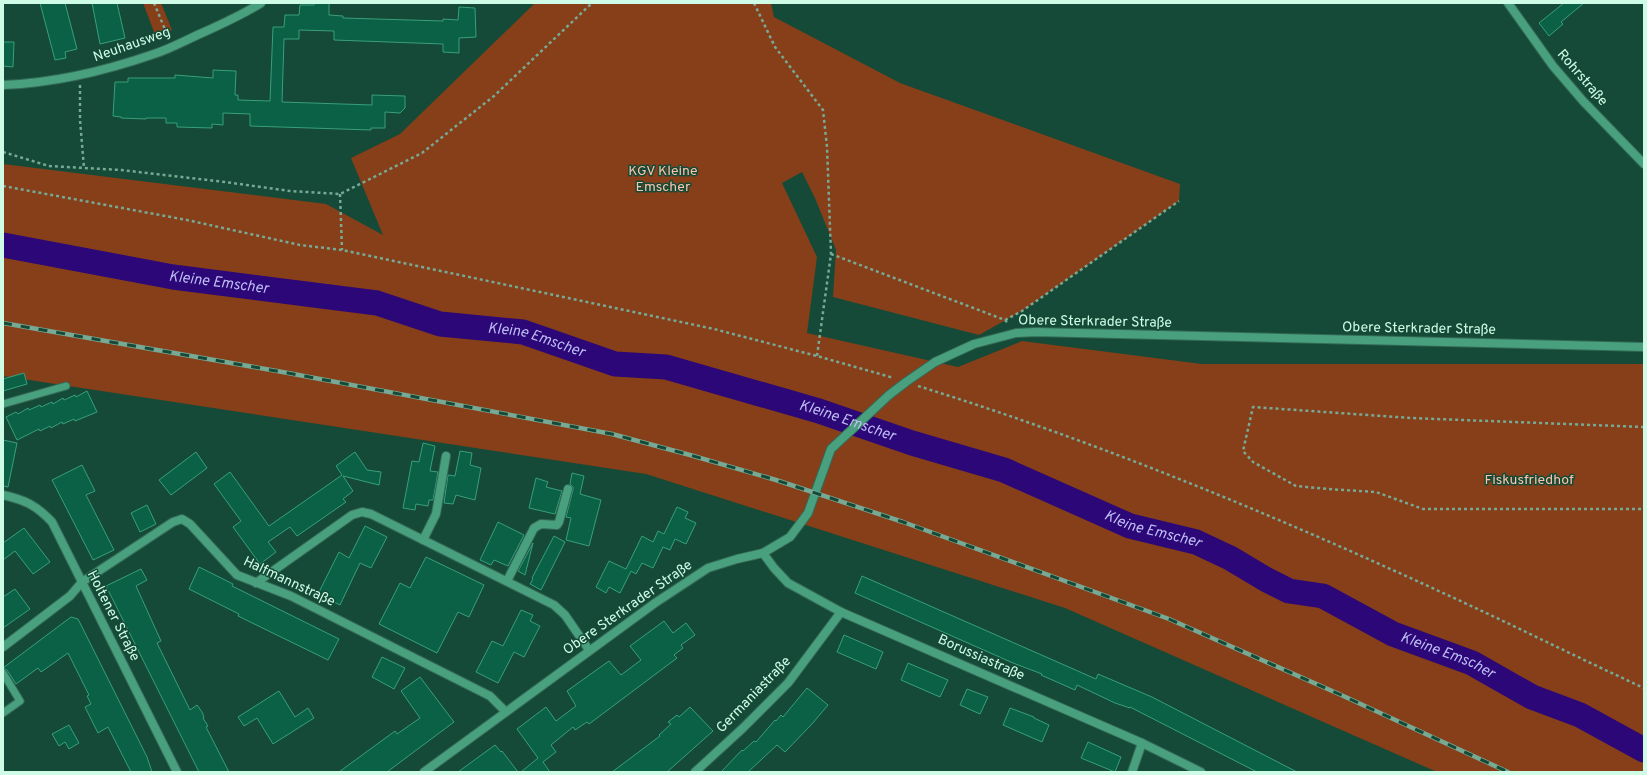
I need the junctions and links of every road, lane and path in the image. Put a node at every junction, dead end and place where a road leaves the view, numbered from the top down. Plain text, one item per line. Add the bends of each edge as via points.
1 (154, 3) edge
2 (261, 3) edge
3 (592, 3) edge
4 (754, 3) edge
5 (1508, 3) edge
6 (172, 47) junction
7 (81, 75) junction
8 (3, 86) edge
9 (3, 152) edge
10 (1644, 164) edge
11 (84, 168) junction
12 (3, 186) edge
13 (340, 194) junction
14 (1179, 202) dead end
15 (342, 250) junction
16 (831, 254) junction
17 (1005, 320) junction
18 (1016, 333) junction
19 (1644, 347) edge
20 (817, 356) junction
21 (906, 382) junction
22 (66, 386) dead end
23 (3, 404) edge
24 (1644, 427) edge
25 (446, 456) dead end
26 (568, 489) dead end
27 (3, 495) edge
28 (1644, 509) edge
29 (423, 540) junction
30 (763, 553) junction
31 (507, 581) junction
32 (82, 582) junction
33 (256, 583) junction
34 (841, 612) junction
35 (3, 647) edge
36 (589, 650) junction
37 (3, 673) edge
38 (1644, 688) edge
39 (506, 712) junction
40 (3, 713) edge
41 (1142, 743) junction
42 (699, 770) edge
43 (177, 772) edge
44 (424, 772) edge
45 (1132, 772) edge
46 (1201, 772) edge

1 - 6 path
2 - 6 street, Neuhausweg
3 - 13 path via 494,96 422,153
4 - 16 path via 775,47 823,110
5 - 10 street, Rohrstraße via 1553,66
6 - 7 street, Neuhausweg
7 - 8 street, Neuhausweg
7 - 11 path via 80,120
9 - 11 path via 48,166
11 - 13 path via 225,182 290,192
12 - 15 path via 187,220 300,245
13 - 15 path
14 - 17 path via 1022,311
15 - 20 path via 714,329
16 - 17 path
16 - 20 path
17 - 18 path
18 - 19 street, Obere Sterkrader Straße
18 - 21 street, Obere Sterkrader Straße via 974,344 936,362
20 - 21 path
21 - 30 street, Obere Sterkrader Straße via 888,395 831,450 808,513 790,537
21 - 38 path via 995,410 1180,479 1365,558
22 - 23 lane
24 - 28 path via 1411,418 1253,407 1243,451 1253,462 1296,486 1376,492 1423,509
25 - 29 street via 436,514
26 - 31 street via 559,522 557,525 541,524 534,528
27 - 32 street, Holtener Straße via 32,504 52,522
29 - 31 street
29 - 33 street via 362,512 352,515
30 - 34 street, Borussiastraße via 788,583
30 - 36 street, Obere Sterkrader Straße via 708,568 655,602
31 - 36 street via 554,605 565,615
32 - 33 street, Halfmannstraße via 173,522 182,519 190,524 237,575
32 - 35 street, Halfmannstraße via 70,596
32 - 43 street, Holtener Straße
33 - 39 street, Halfmannstraße via 291,596 490,696
34 - 41 street, Borussiastraße
34 - 42 street, Germaniastraße via 788,683
36 - 39 street, Obere Sterkrader Straße
37 - 40 lane via 20,701
39 - 44 street, Obere Sterkrader Straße
41 - 45 street
41 - 46 street, Borussiastraße

